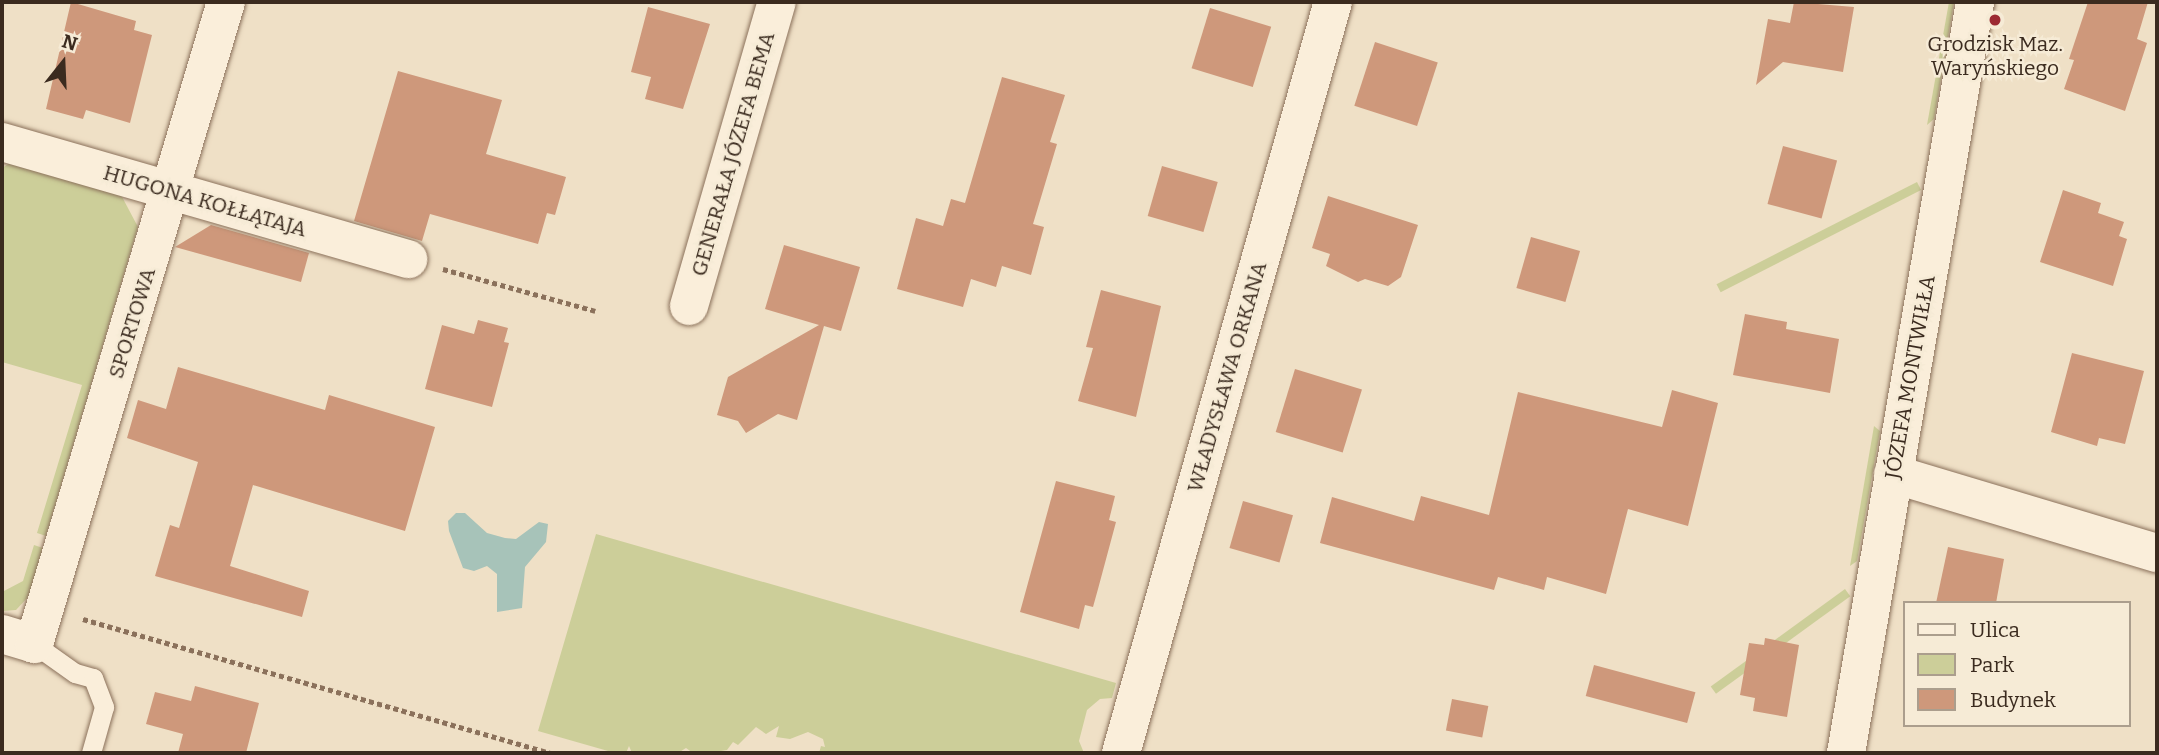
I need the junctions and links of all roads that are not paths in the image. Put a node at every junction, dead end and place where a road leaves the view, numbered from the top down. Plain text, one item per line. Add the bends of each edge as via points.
1 (226, 2) edge
2 (777, 2) edge
3 (1333, 2) edge
4 (1975, 2) edge
5 (2, 142) edge
6 (172, 191) junction
7 (408, 259) road end
8 (689, 306) dead end
9 (1893, 474) junction
10 (2157, 553) edge
11 (27, 629) edge
12 (91, 753) edge
13 (1121, 753) edge
14 (1846, 753) edge

1 - 6 street, SPORTOWA
2 - 8 street, GENERAŁA JÓZEFA BEMA
3 - 13 street, WŁADYSŁAWA ORKANA
4 - 9 street, JÓZEFA MONTWIŁŁA
5 - 6 street, HUGONA KOŁŁĄTAJA
6 - 7 street, HUGONA KOŁŁĄTAJA
6 - 11 street, SPORTOWA
9 - 10 street
9 - 14 street, JÓZEFA MONTWIŁŁA
11 - 12 lane via 75,673 93,678 104,707

